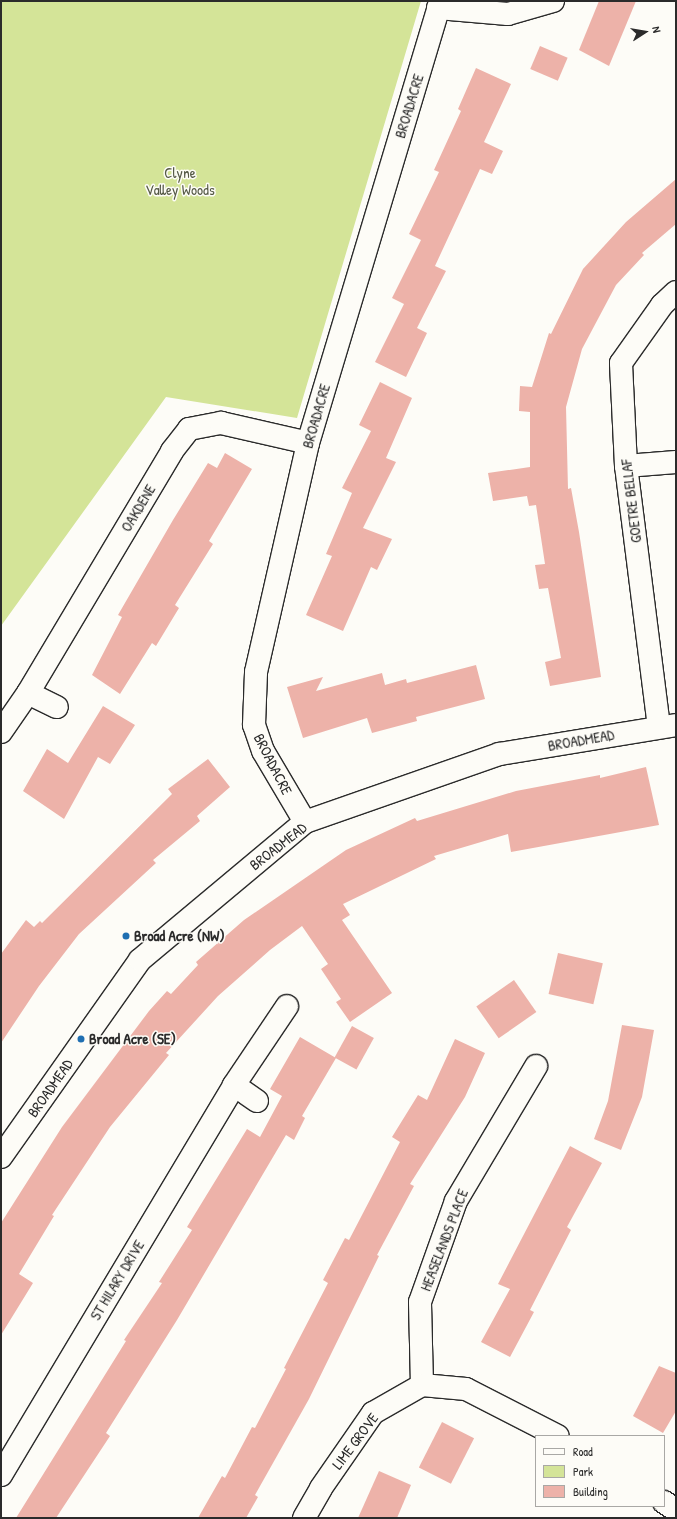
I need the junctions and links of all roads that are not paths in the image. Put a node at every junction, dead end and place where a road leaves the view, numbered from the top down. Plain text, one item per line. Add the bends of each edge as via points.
1 (553, 1) edge
2 (440, 4) edge
3 (676, 292) edge
4 (308, 443) junction
5 (676, 462) edge
6 (626, 466) junction
7 (28, 693) junction
8 (57, 707) dead end
9 (668, 726) edge
10 (1, 732) edge
11 (305, 822) junction
12 (287, 1006) dead end
13 (536, 1066) dead end
14 (234, 1086) junction
15 (257, 1101) dead end
16 (1, 1157) edge
17 (422, 1385) junction
18 (556, 1435) edge
19 (1, 1475) edge
20 (665, 1503) edge
21 (676, 1510) edge
22 (676, 1513) edge
23 (304, 1518) edge
24 (674, 1518) edge

1 - 2 street, BROADACRE via 508,14
2 - 4 street, BROADACRE
3 - 6 street, GOETRE BELLAF via 662,305 621,363
4 - 7 street, OAKDENE via 221,423 189,429 172,450
4 - 11 street, BROADACRE via 256,672 254,725 263,751
5 - 6 street
6 - 9 street, GOETRE BELLAF
7 - 8 street
7 - 10 street, OAKDENE
9 - 11 street, BROADMEAD via 499,754
11 - 16 street, BROADMEAD via 140,960
12 - 14 street, ST HILARY DRIVE
13 - 17 street, HEASELANDS PLACE via 456,1201 420,1302
14 - 15 street
14 - 19 street, ST HILARY DRIVE
17 - 18 street via 466,1389
17 - 23 street, LIME GROVE via 373,1413 321,1488
20 - 21 street
22 - 24 street

